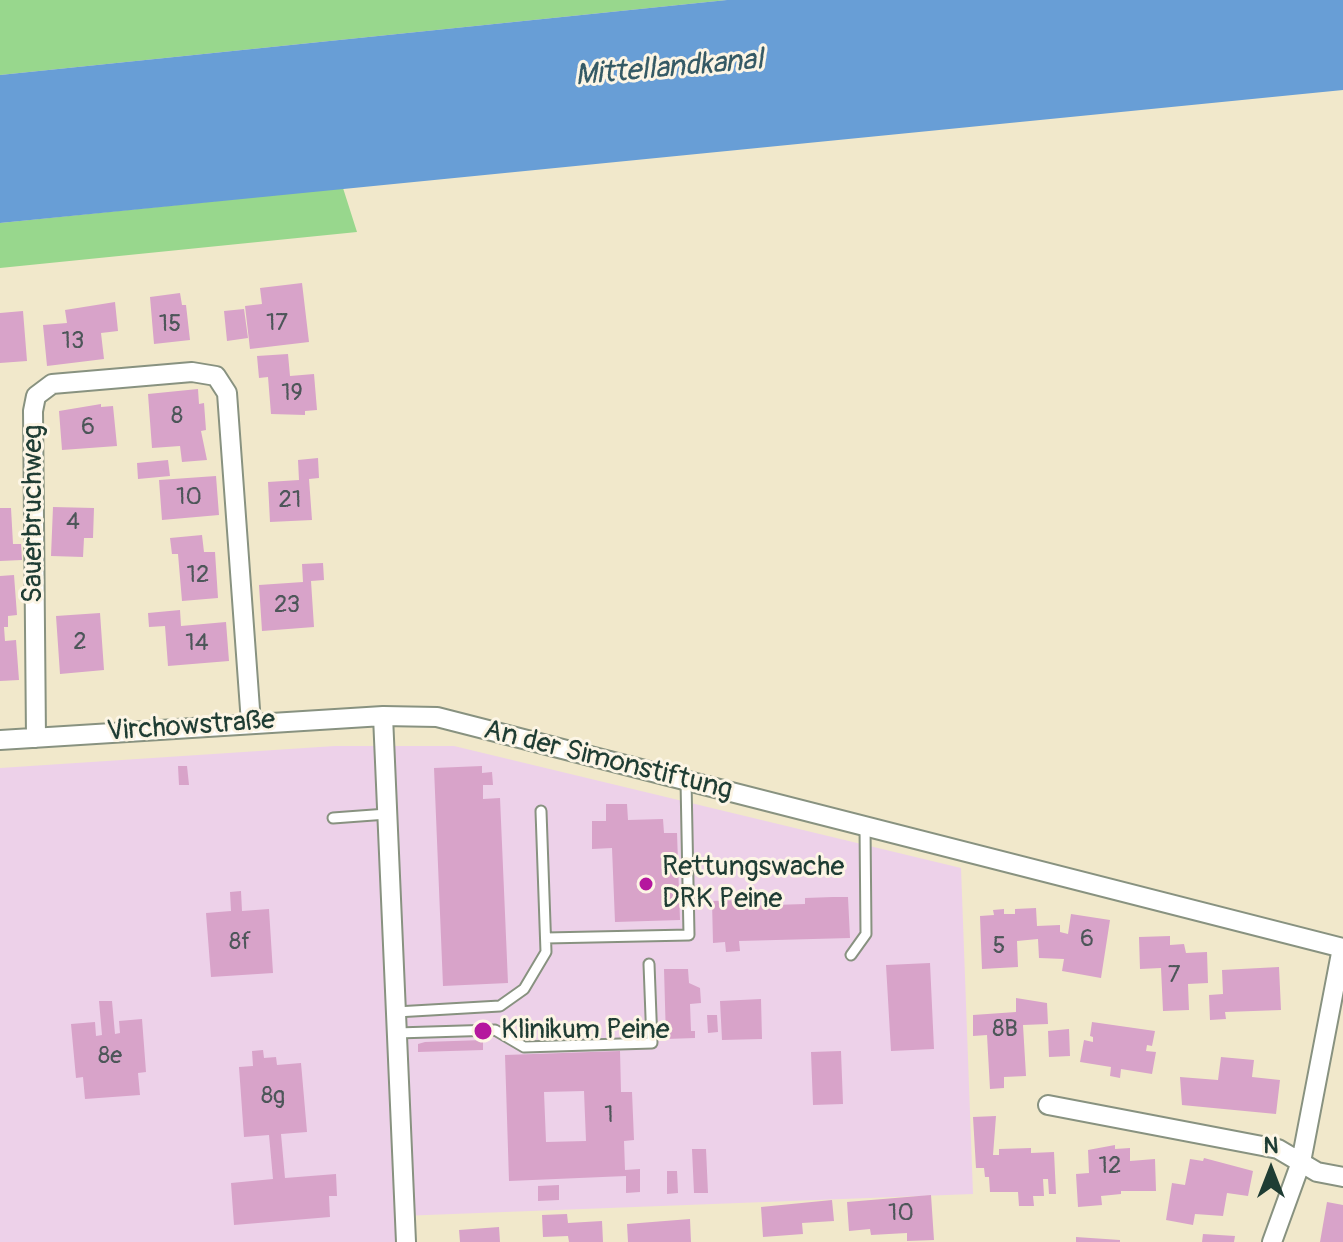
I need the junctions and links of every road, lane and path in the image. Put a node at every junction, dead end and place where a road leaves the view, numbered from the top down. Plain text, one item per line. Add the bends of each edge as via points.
1 (383, 716) junction
2 (251, 723) junction
3 (36, 738) junction
4 (0, 740) edge
5 (686, 781) junction
6 (541, 811) dead end
7 (387, 814) junction
8 (333, 818) dead end
9 (865, 826) junction
10 (546, 938) junction
11 (1342, 948) edge
12 (851, 955) dead end
13 (649, 964) dead end
14 (396, 1012) junction
15 (397, 1033) junction
16 (1048, 1105) dead end
17 (1301, 1162) junction
18 (1343, 1177) edge
19 (406, 1242) edge
20 (1272, 1242) edge

1 - 2 street, Virchowstraße
1 - 5 street, An der Simonstiftung via 437,717
1 - 7 street
2 - 3 street, Virchowstraße
2 - 3 street, Sauerbruchweg via 227,393 216,376 192,372 52,384 36,396
3 - 4 street, Virchowstraße
5 - 9 street, An der Simonstiftung
5 - 10 lane via 689,935
6 - 10 lane
7 - 8 lane
7 - 14 street
9 - 11 street, An der Simonstiftung
9 - 12 lane via 866,934
10 - 14 lane via 546,952 524,989 500,1006
11 - 17 street
13 - 15 lane via 652,1043 524,1047 495,1030
14 - 15 street
15 - 19 street
16 - 17 street via 1278,1149
17 - 18 street via 1317,1172
17 - 20 street

